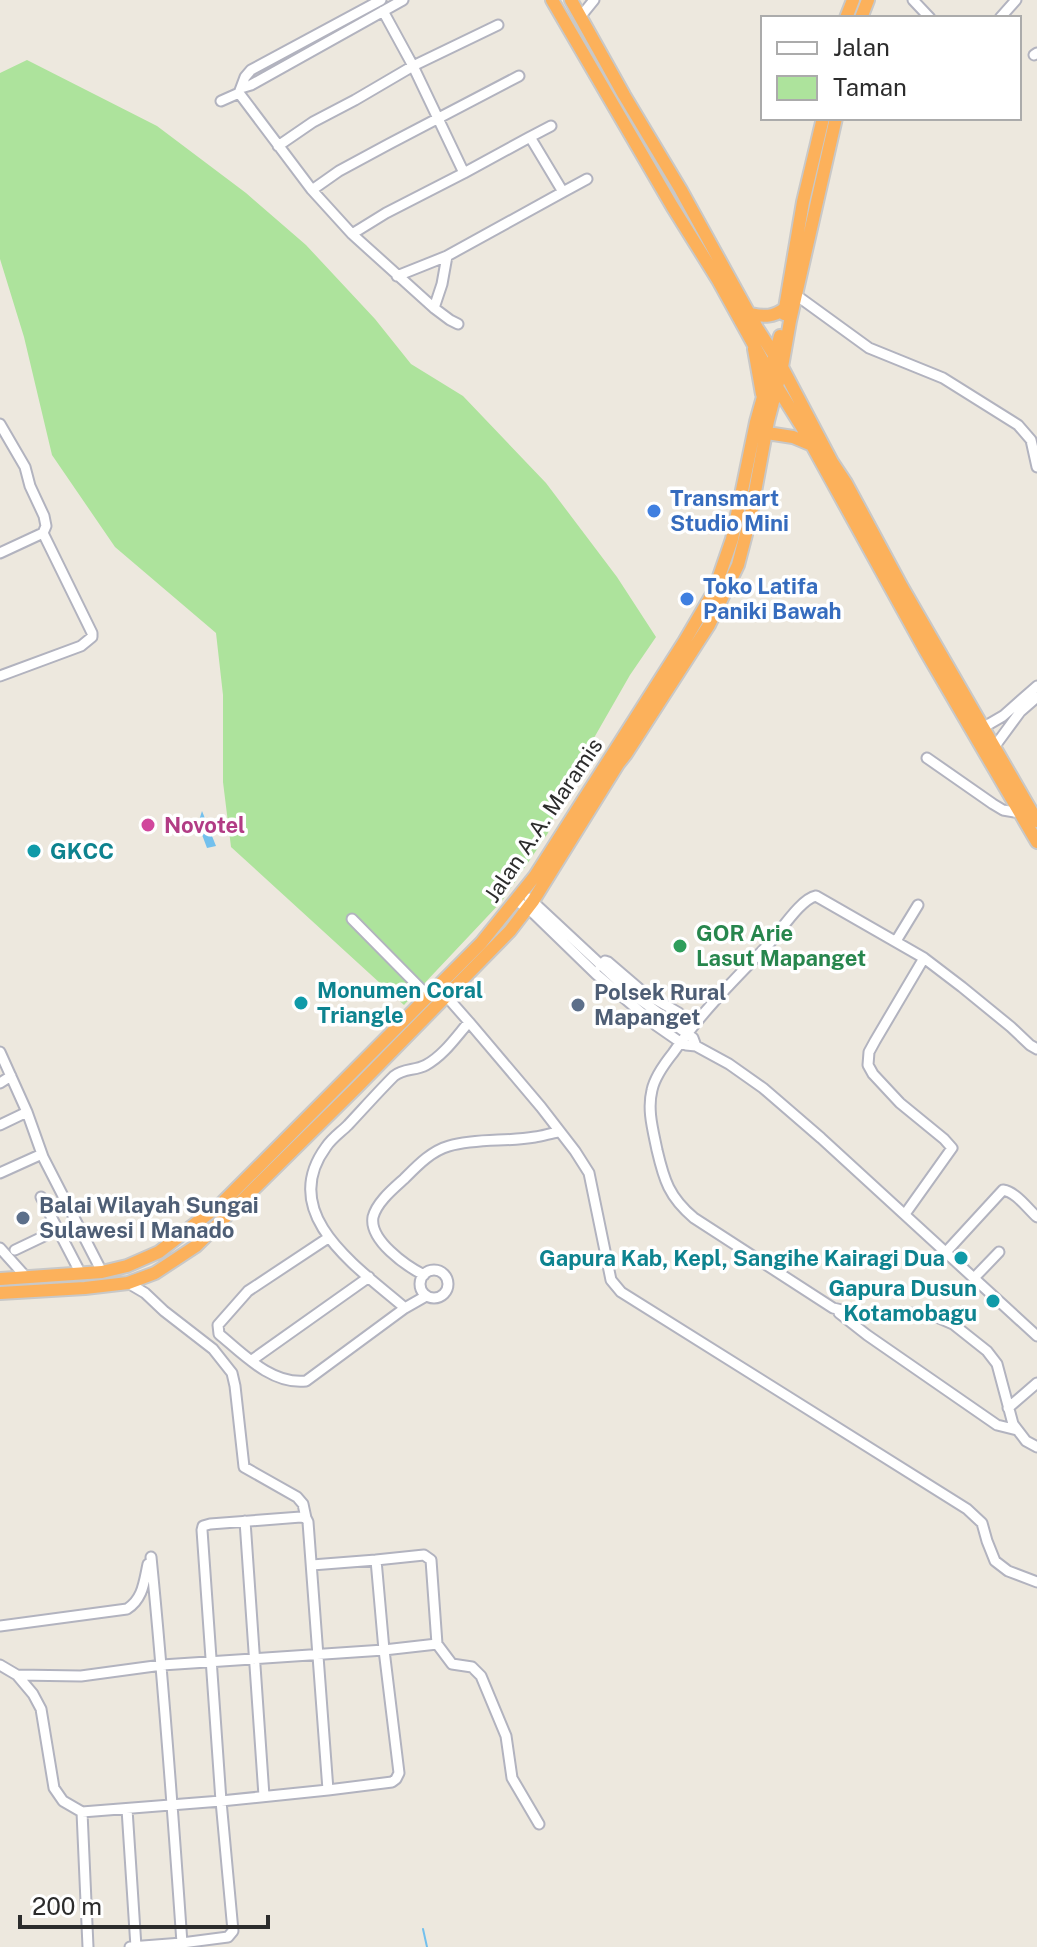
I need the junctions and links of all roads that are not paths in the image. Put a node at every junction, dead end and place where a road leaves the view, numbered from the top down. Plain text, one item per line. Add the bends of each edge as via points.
1 (403, 0) edge
2 (552, 0) edge
3 (571, 0) edge
4 (594, 0) edge
5 (913, 0) edge
6 (1016, 0) edge
7 (382, 5) edge
8 (581, 16) junction
9 (925, 16) edge
10 (1002, 16) edge
11 (498, 25) dead end
12 (413, 66) junction
13 (519, 76) dead end
14 (240, 90) junction
15 (221, 101) dead end
16 (438, 118) junction
17 (823, 120) edge
18 (836, 120) edge
19 (551, 126) dead end
20 (530, 137) junction
21 (278, 146) junction
22 (464, 173) junction
23 (587, 179) dead end
24 (312, 190) junction
25 (563, 192) junction
26 (352, 234) junction
27 (447, 256) junction
28 (397, 276) junction
29 (796, 295) junction
30 (434, 308) junction
31 (784, 309) junction
32 (751, 314) junction
33 (458, 324) dead end
34 (753, 342) junction
35 (776, 365) junction
36 (777, 387) junction
37 (762, 397) junction
38 (0, 424) edge
39 (767, 433) junction
40 (812, 445) junction
41 (1037, 467) edge
42 (841, 485) junction
43 (43, 533) junction
44 (0, 553) edge
45 (0, 676) edge
46 (1037, 686) edge
47 (1037, 697) edge
48 (984, 727) junction
49 (995, 746) junction
50 (927, 758) dead end
51 (1020, 813) junction
52 (1037, 821) edge
53 (1037, 842) edge
54 (525, 901) junction
55 (918, 905) dead end
56 (352, 919) dead end
57 (896, 941) junction
58 (924, 958) junction
59 (600, 966) junction
60 (428, 996) junction
61 (447, 997) junction
62 (679, 1013) dead end
63 (469, 1022) junction
64 (687, 1033) junction
65 (680, 1042) junction
66 (696, 1046) junction
67 (1037, 1049) edge
68 (0, 1052) edge
69 (374, 1070) junction
70 (11, 1076) junction
71 (0, 1083) edge
72 (387, 1083) junction
73 (27, 1112) junction
74 (0, 1125) edge
75 (559, 1132) junction
76 (42, 1154) junction
77 (0, 1173) edge
78 (41, 1197) dead end
79 (905, 1214) junction
80 (1037, 1217) edge
81 (57, 1230) junction
82 (328, 1238) junction
83 (0, 1248) edge
84 (15, 1250) dead end
85 (946, 1252) junction
86 (999, 1252) dead end
87 (102, 1272) junction
88 (81, 1274) junction
89 (424, 1275) junction
90 (26, 1277) junction
91 (369, 1277) junction
92 (974, 1278) junction
93 (0, 1279) edge
94 (128, 1283) junction
95 (0, 1293) edge
96 (426, 1296) junction
97 (405, 1308) junction
98 (833, 1308) junction
99 (1036, 1333) edge
100 (252, 1360) junction
101 (1037, 1383) edge
102 (1008, 1408) junction
103 (1017, 1430) junction
104 (1037, 1447) edge
105 (306, 1518) junction
106 (245, 1521) junction
107 (376, 1560) junction
108 (312, 1565) junction
109 (1037, 1582) edge
110 (0, 1626) edge
111 (437, 1644) junction
112 (384, 1650) junction
113 (317, 1654) junction
114 (255, 1659) junction
115 (211, 1662) junction
116 (0, 1664) edge
117 (162, 1665) junction
118 (17, 1675) junction
119 (328, 1790) junction
120 (264, 1796) junction
121 (221, 1801) junction
122 (172, 1805) junction
123 (127, 1809) junction
124 (82, 1812) junction
125 (539, 1824) dead end
126 (182, 1945) edge
127 (88, 1947) edge
128 (134, 1947) edge

1 - 7 street
2 - 34 highway
3 - 8 highway
4 - 8 street
5 - 9 street
6 - 10 street
7 - 12 street
7 - 14 street
8 - 32 highway
11 - 12 street
12 - 16 street
12 - 21 street
13 - 16 street
14 - 15 street
14 - 21 street
16 - 22 street
16 - 24 street
17 - 31 highway, Jalan A.A. Maramis
18 - 29 highway
19 - 20 street
20 - 22 street
20 - 25 street
21 - 24 street
22 - 26 street
23 - 25 street
24 - 26 street
25 - 27 street
26 - 28 street
27 - 28 street
27 - 30 street
28 - 30 street
29 - 35 highway
29 - 41 street via 869,348 943,378 1018,425 1031,440
30 - 33 street
31 - 32 highway via 775,315
31 - 35 highway, Jalan A.A. Maramis
32 - 35 highway
34 - 35 highway
34 - 37 highway
35 - 36 highway
35 - 37 highway, Jalan A.A. Maramis
35 - 42 highway
36 - 39 highway
36 - 40 highway
37 - 54 highway, Jalan A.A. Maramis via 732,539 714,591
38 - 43 street via 25,467 44,516
39 - 40 highway
39 - 54 highway via 746,538 722,601 685,665
40 - 42 highway
42 - 48 highway
42 - 51 highway via 925,650
43 - 44 street
43 - 45 street via 92,637
46 - 48 street
47 - 49 street
48 - 49 highway
49 - 52 highway
50 - 51 street via 1003,810
51 - 53 highway
54 - 59 street
54 - 60 highway, Jalan A.A. Maramis
54 - 61 highway via 510,931
54 - 65 street via 633,1007
55 - 57 street
56 - 60 street
57 - 58 street
57 - 64 street via 816,896 809,897
58 - 67 street
58 - 79 street via 868,1059 870,1071 890,1094 952,1148
59 - 62 street via 608,962
59 - 64 street
60 - 87 highway, Jalan A.A. Maramis via 223,1202 159,1252
61 - 63 street
61 - 69 highway
63 - 72 street via 433,1061 403,1070
63 - 75 street
64 - 65 street
64 - 66 street
65 - 66 street
65 - 98 street via 652,1087 650,1101 673,1198 694,1218
66 - 79 street via 763,1088
68 - 70 street
69 - 72 street
69 - 94 highway via 196,1246 155,1273
70 - 71 street
70 - 73 street
72 - 82 street via 327,1144 312,1173 312,1202
73 - 74 street
73 - 76 street
75 - 89 street via 447,1147 422,1161 391,1192 373,1217 374,1227 391,1252
75 - 109 street via 589,1173 611,1280 621,1292 967,1509 982,1523 995,1561
76 - 77 street
76 - 87 street
78 - 81 street
79 - 85 street
80 - 85 street via 1003,1190
81 - 84 street
81 - 88 street
82 - 91 street
82 - 100 street via 248,1291 218,1325 219,1334
83 - 90 street
85 - 92 street
86 - 92 street
87 - 88 highway, Jalan A.A. Maramis
88 - 90 highway, Jalan A.A. Maramis
89 - 96 street via 420,1286
89 - 96 street via 440,1271 449,1286 443,1296
90 - 93 highway, Jalan A.A. Maramis
91 - 97 street
91 - 100 street
92 - 99 street
94 - 95 highway
94 - 105 street via 213,1349 232,1373 244,1467 297,1497
96 - 97 street
97 - 100 street via 306,1381 289,1381
98 - 102 street via 867,1316 930,1314 953,1324 997,1364
98 - 103 street via 997,1425
101 - 102 street
102 - 103 street
103 - 104 street
105 - 106 street
105 - 108 street
106 - 114 street
106 - 115 street via 203,1526
107 - 108 street
107 - 111 street via 424,1555 431,1560
107 - 112 street
108 - 113 street
110 - 117 street via 127,1609 142,1592 151,1557
111 - 112 street
111 - 125 street via 452,1664 472,1667 481,1676 506,1736 512,1778
112 - 113 street
112 - 119 street via 398,1777
113 - 114 street
113 - 119 street
114 - 115 street
114 - 120 street
115 - 117 street
115 - 121 street
116 - 118 street
117 - 118 street via 81,1676
117 - 122 street
118 - 124 street via 41,1709 54,1788 63,1801
119 - 120 street
120 - 121 street
121 - 122 street
121 - 126 street via 233,1931 228,1937
122 - 123 street
122 - 126 street
123 - 124 street
123 - 128 street
124 - 127 street
126 - 128 street

